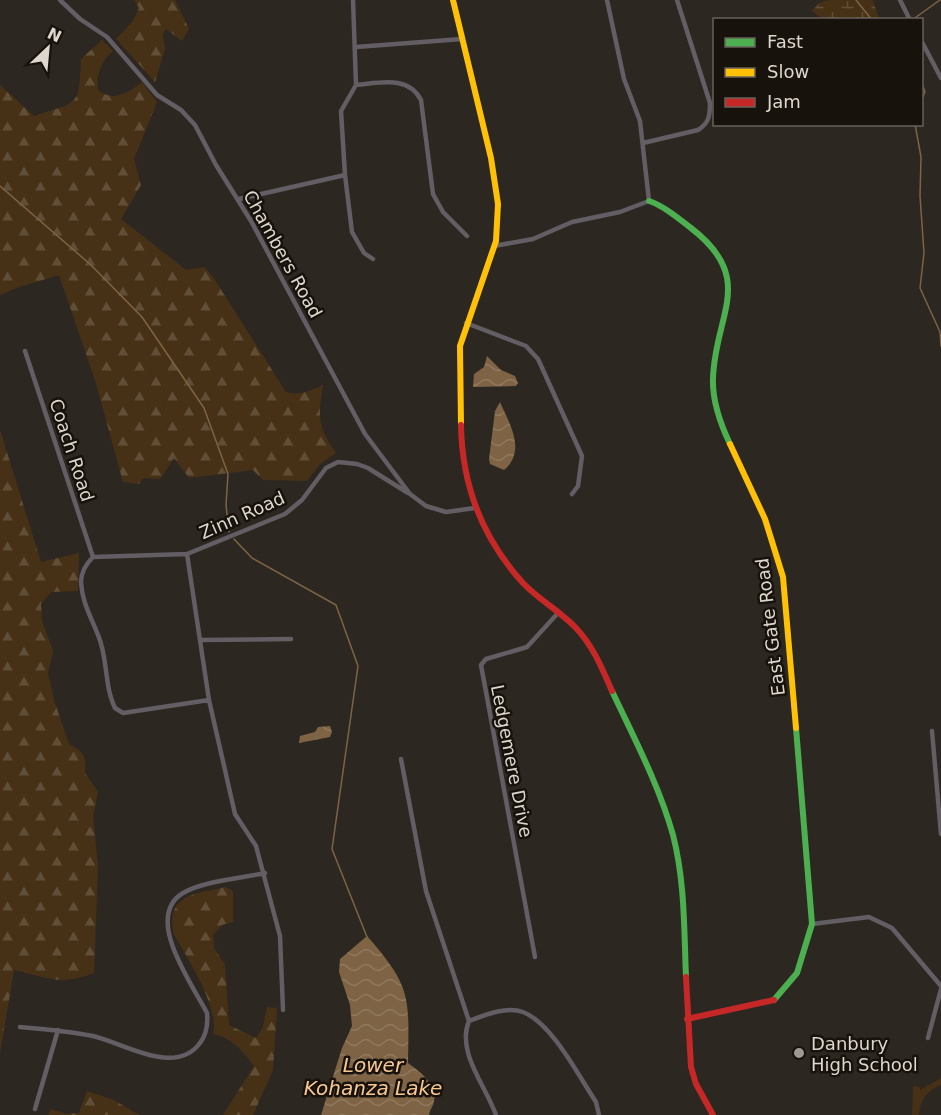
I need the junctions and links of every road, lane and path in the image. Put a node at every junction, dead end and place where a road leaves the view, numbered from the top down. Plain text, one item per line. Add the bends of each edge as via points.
1 (60, 0) edge
2 (353, 0) edge
3 (453, 0) edge
4 (607, 0) edge
5 (677, 0) edge
6 (900, 0) edge
7 (909, 18) edge
8 (462, 39) junction
9 (923, 46) edge
10 (356, 47) junction
11 (941, 78) edge
12 (356, 85) junction
13 (644, 143) junction
14 (345, 175) junction
15 (239, 200) junction
16 (649, 201) junction
17 (467, 236) dead end
18 (494, 246) junction
19 (373, 259) dead end
20 (466, 323) junction
21 (25, 351) dead end
22 (410, 494) junction
23 (572, 494) dead end
24 (475, 508) junction
25 (187, 554) junction
26 (93, 557) junction
27 (558, 612) junction
28 (291, 639) dead end
29 (200, 640) junction
30 (209, 700) junction
31 (932, 730) dead end
32 (401, 759) dead end
33 (941, 834) edge
34 (265, 873) junction
35 (812, 924) junction
36 (536, 957) dead end
37 (941, 987) edge
38 (283, 1010) dead end
39 (687, 1018) junction
40 (469, 1021) junction
41 (20, 1027) dead end
42 (58, 1030) junction
43 (928, 1038) dead end
44 (34, 1109) dead end
45 (496, 1115) edge
46 (599, 1115) edge
47 (713, 1115) edge

1 - 15 street, Chambers Road via 107,37 157,95 188,116
2 - 10 street
3 - 8 main road
4 - 13 street via 624,79
5 - 13 street via 710,104 710,117 698,130
6 - 7 street
8 - 10 street
8 - 18 main road via 496,185 498,222
9 - 11 street
10 - 12 street
12 - 14 street via 341,111
12 - 17 street via 393,82 417,92 433,194 443,212
13 - 16 street
14 - 15 street
14 - 19 street via 352,232 364,253
15 - 22 street, Chambers Road via 365,434
16 - 18 street via 620,213 572,222 524,242
16 - 35 main road, East Gate Road via 707,243 717,253 727,275 712,387 719,420 772,533 783,577
18 - 20 main road
20 - 23 street via 526,346 538,359 582,456 578,486
20 - 24 main road via 459,363 461,436 465,476
21 - 26 street, Coach Road
22 - 24 street, Chambers Road via 426,506 446,512
22 - 25 street, Zinn Road via 368,468 338,462 326,468 302,500 285,514
24 - 27 main road via 512,571
25 - 26 street, Zinn Road
25 - 29 street
26 - 30 street via 81,579 83,597 89,620 99,635 115,708 123,713
27 - 36 street, Ledgemere Drive via 527,647 486,659 481,665
27 - 39 main road via 583,635 599,661 667,814 681,878
28 - 29 street
29 - 30 street
30 - 34 street via 235,814 256,846
31 - 33 street
32 - 40 street via 426,891
34 - 38 street via 280,936
34 - 42 street via 184,892 168,911 171,944 207,1013 205,1035 190,1054 168,1059 97,1037
35 - 37 street via 869,917 892,928
35 - 39 main road, East Gate Road via 797,973 774,999
37 - 43 street
39 - 47 main road via 691,1067
40 - 45 street via 465,1044
40 - 46 street via 507,1011 522,1011 536,1019 596,1102
41 - 42 street
42 - 44 street

